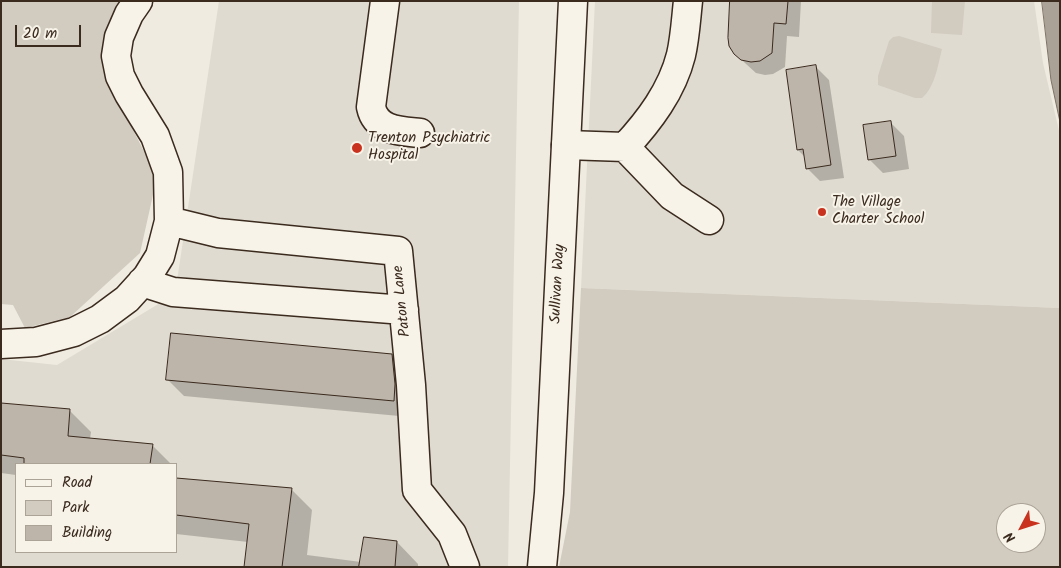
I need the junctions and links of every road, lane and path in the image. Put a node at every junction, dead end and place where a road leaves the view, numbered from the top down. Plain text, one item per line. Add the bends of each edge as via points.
1 (138, 1) edge
2 (384, 1) edge
3 (573, 1) edge
4 (688, 1) edge
5 (420, 133) dead end
6 (566, 145) junction
7 (625, 147) junction
8 (708, 220) dead end
9 (169, 221) junction
10 (142, 282) junction
11 (404, 310) junction
12 (1, 344) edge
13 (464, 567) edge
14 (542, 567) edge

1 - 9 main road via 119,37 116,56 120,76 155,136 168,172
2 - 5 main road via 371,107 373,116 393,130
3 - 6 main road, Sullivan Way
4 - 7 main road via 681,56 667,89 649,120
6 - 7 main road
6 - 14 main road, Sullivan Way via 550,493
7 - 8 main road via 672,196
9 - 10 main road via 160,256
9 - 11 main road, Paton Lane via 218,233 398,251
10 - 11 main road via 172,292
10 - 12 main road via 128,299 74,332 36,342
11 - 13 main road, Paton Lane via 417,490 452,534

